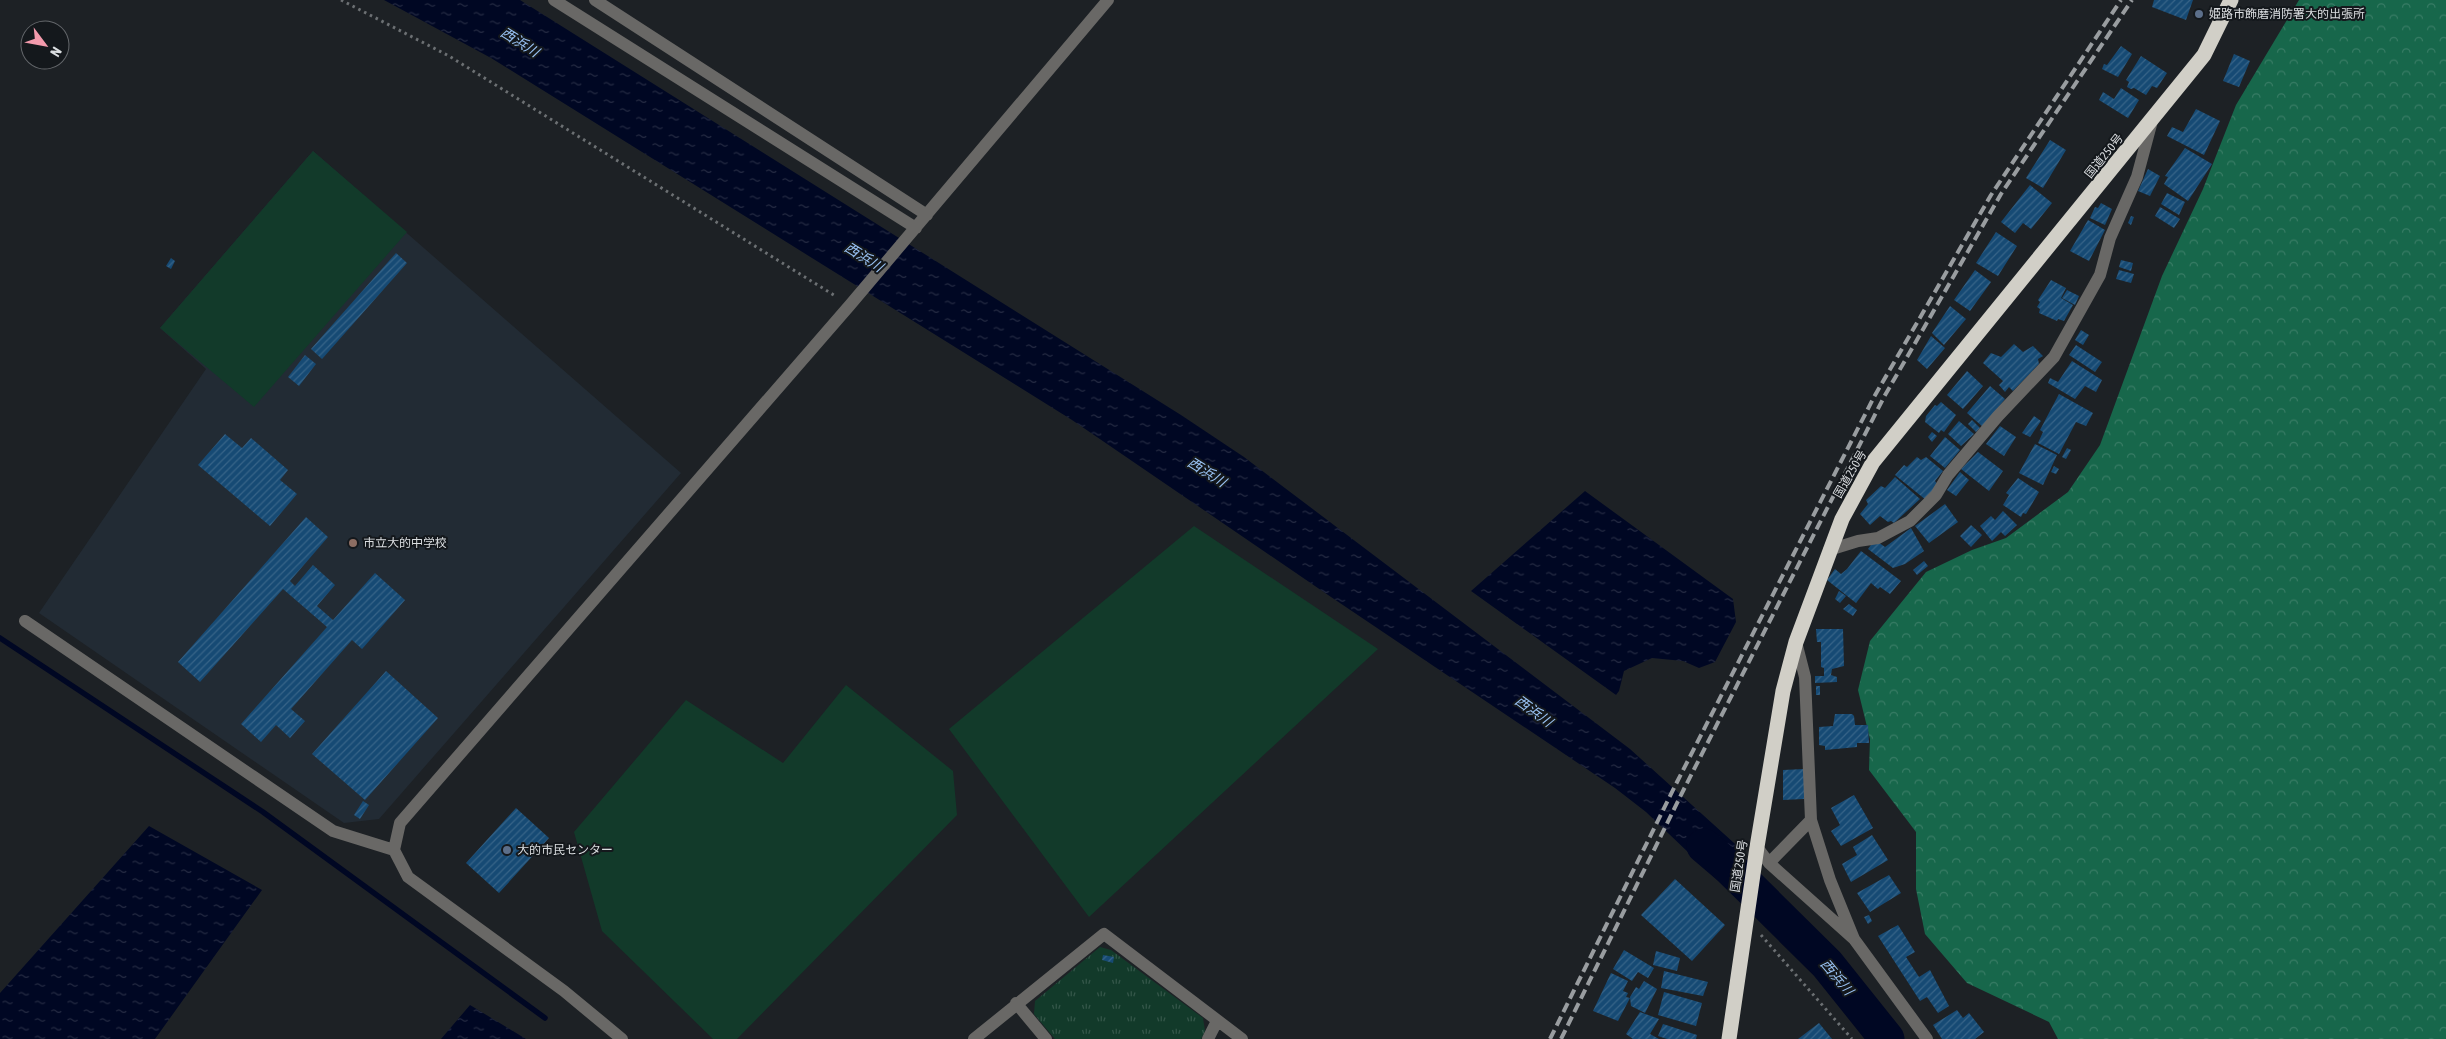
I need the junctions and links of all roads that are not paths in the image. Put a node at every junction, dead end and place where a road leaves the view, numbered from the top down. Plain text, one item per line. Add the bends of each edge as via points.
1 (554, 0) edge
2 (595, 0) edge
3 (1108, 0) edge
4 (2231, 0) edge
5 (2152, 121) junction
6 (927, 216) junction
7 (916, 228) junction
8 (1828, 550) junction
9 (25, 621) dead end
10 (1796, 642) junction
11 (1811, 820) junction
12 (1757, 847) junction
13 (394, 850) junction
14 (1769, 863) junction
15 (1854, 939) junction
16 (1016, 1003) junction
17 (1217, 1021) junction
18 (622, 1039) edge
19 (974, 1039) edge
20 (1046, 1039) edge
21 (1208, 1039) edge
22 (1242, 1039) edge
23 (1729, 1039) edge
24 (1927, 1039) edge

1 - 7 street
2 - 6 street
3 - 6 street
4 - 5 highway, 国道250号 via 2204,55
5 - 8 highway, 国道250号 via 1873,462
5 - 8 street via 2137,177 2110,238 2100,275 2054,357 1998,416 1948,475 1936,495 1910,520 1878,538
6 - 7 street
7 - 13 street via 400,822
8 - 10 highway, 国道250号
9 - 13 street via 333,831
10 - 11 street via 1805,677
10 - 12 highway, 国道250号 via 1783,691
11 - 14 street
11 - 15 street via 1830,880
12 - 14 street
12 - 23 highway, 国道250号
13 - 18 street via 408,877 564,991
14 - 15 street
15 - 24 street
16 - 17 street via 1104,934
16 - 19 street
16 - 20 street
17 - 21 street
17 - 22 street

